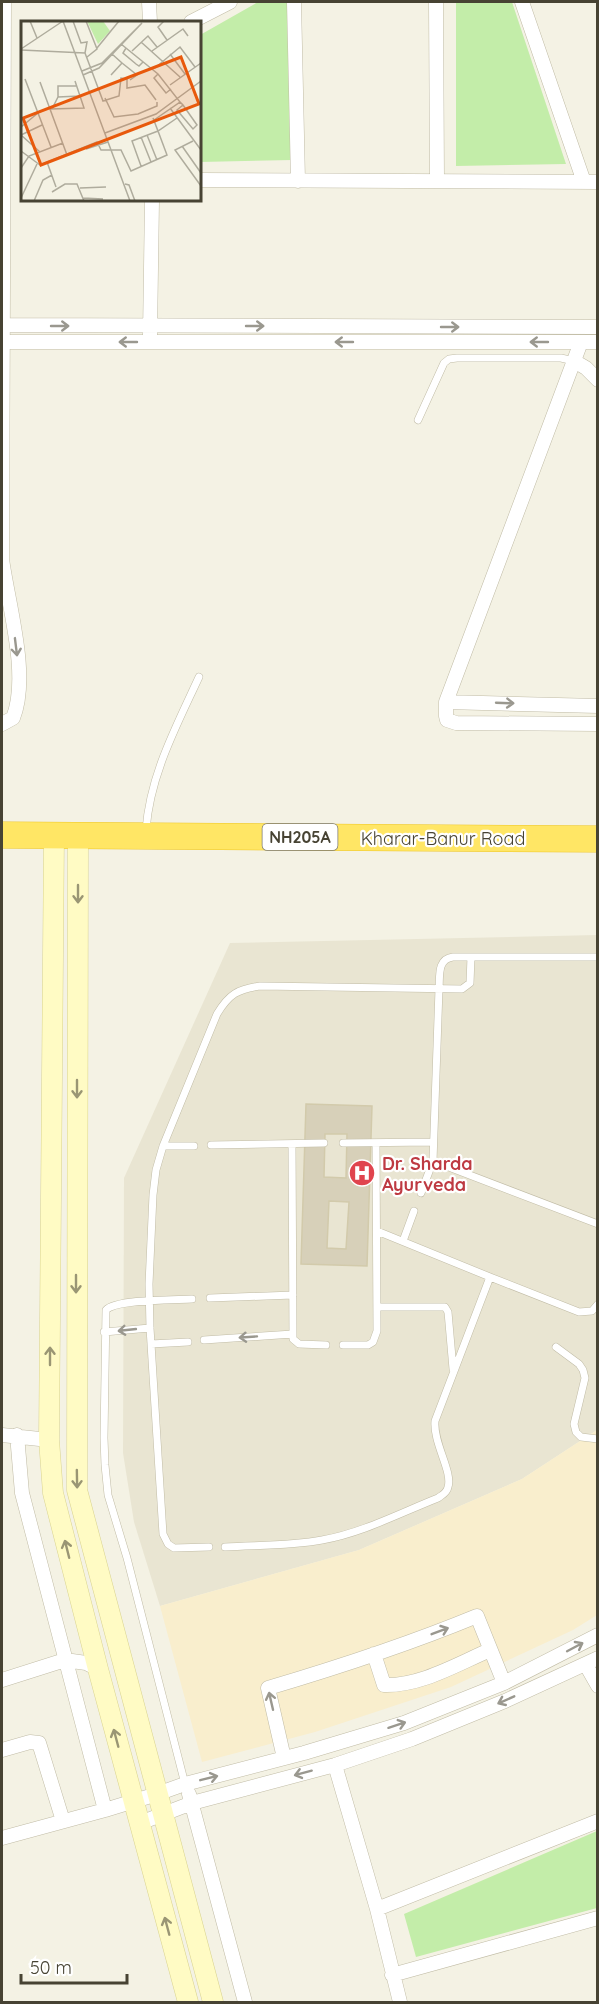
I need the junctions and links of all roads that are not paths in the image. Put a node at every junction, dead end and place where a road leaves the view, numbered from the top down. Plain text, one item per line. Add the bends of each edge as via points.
1 (4, 2) edge
2 (149, 2) edge
3 (230, 2) edge
4 (294, 2) edge
5 (436, 2) edge
6 (522, 2) edge
7 (150, 21) edge
8 (193, 21) edge
9 (3, 72) edge
10 (201, 180) edge
11 (298, 181) junction
12 (437, 181) junction
13 (591, 182) edge
14 (152, 201) edge
15 (3, 325) edge
16 (150, 326) junction
17 (597, 327) edge
18 (3, 342) edge
19 (150, 342) junction
20 (581, 342) junction
21 (597, 342) edge
22 (574, 361) junction
23 (597, 380) edge
24 (418, 420) dead end
25 (199, 677) dead end
26 (446, 702) junction
27 (597, 707) edge
28 (2, 724) edge
29 (596, 724) edge
30 (2, 835) edge
31 (66, 835) junction
32 (145, 836) junction
33 (597, 840) edge
34 (471, 957) junction
35 (597, 957) edge
36 (439, 989) junction
37 (433, 1142) junction
38 (324, 1143) dead end
39 (343, 1143) dead end
40 (376, 1143) junction
41 (292, 1144) junction
42 (211, 1145) dead end
43 (163, 1146) junction
44 (194, 1146) dead end
45 (432, 1161) junction
46 (421, 1192) dead end
47 (414, 1211) dead end
48 (597, 1224) edge
49 (377, 1231) junction
50 (403, 1241) junction
51 (490, 1277) junction
52 (293, 1295) junction
53 (210, 1298) dead end
54 (192, 1299) dead end
55 (150, 1301) junction
56 (597, 1304) edge
57 (377, 1307) junction
58 (150, 1328) junction
59 (104, 1332) junction
60 (293, 1334) junction
61 (204, 1340) dead end
62 (188, 1342) dead end
63 (151, 1344) junction
64 (326, 1345) dead end
65 (343, 1345) dead end
66 (556, 1347) dead end
67 (453, 1372) junction
68 (2, 1435) edge
69 (17, 1435) junction
70 (597, 1439) edge
71 (49, 1440) junction
72 (208, 1547) dead end
73 (225, 1547) dead end
74 (597, 1635) edge
75 (490, 1650) junction
76 (374, 1654) junction
77 (65, 1660) junction
78 (592, 1661) edge
79 (98, 1669) junction
80 (2, 1680) edge
81 (504, 1683) junction
82 (597, 1686) edge
83 (2, 1750) edge
84 (284, 1758) junction
85 (335, 1765) junction
86 (185, 1784) junction
87 (134, 1802) junction
88 (192, 1803) junction
89 (160, 1804) junction
90 (105, 1809) junction
91 (63, 1821) junction
92 (597, 1821) edge
93 (140, 1823) junction
94 (2, 1838) edge
95 (377, 1909) junction
96 (597, 1918) edge
97 (392, 1975) junction
98 (188, 2002) edge
99 (213, 2002) edge
100 (245, 2002) edge
101 (400, 2002) edge

1 - 9 street
2 - 7 street
3 - 8 street
4 - 11 street
5 - 12 street
6 - 13 street
9 - 15 street
10 - 11 street
11 - 12 street
12 - 13 street
14 - 16 street
15 -> 16 street
15 - 18 street
16 -> 17 street
16 - 19 street
19 -> 18 street
18 -> 28 street via 2,559 19,694 13,718
20 -> 19 street
20 - 21 street
20 - 22 street
22 - 23 street
22 - 24 lane via 449,359 440,370
22 - 26 street
25 - 32 lane via 154,779
26 -> 27 street
26 - 29 street via 447,720 452,723
27 - 29 street
30 - 31 highway, Kharar-Banur Road / NH205A
31 - 32 highway, Kharar-Banur Road / NH205A
71 -> 31 main road
31 -> 89 main road via 77,1490
32 - 33 highway, Kharar-Banur Road / NH205A
34 - 35 lane
34 - 36 lane via 446,958 442,962
34 - 36 lane via 471,978 466,987
36 - 37 lane
36 - 43 lane via 260,986 234,993 217,1014
37 - 40 lane
37 - 45 lane
38 - 41 lane
39 - 40 lane
40 - 49 lane
41 - 42 lane
41 - 52 lane
43 - 44 lane
43 - 55 lane via 153,1195
45 - 46 lane
45 - 48 lane
47 - 50 lane
49 - 50 lane
49 - 57 lane
50 - 51 lane
51 - 56 lane via 579,1312 592,1311
51 - 67 lane
52 - 53 lane
52 - 60 lane
54 - 55 lane
55 - 58 lane
55 - 59 lane via 108,1307
57 - 65 lane via 373,1342
57 - 67 lane via 445,1307
58 -> 59 lane
58 - 63 lane
59 - 86 lane via 108,1495
60 -> 61 lane
60 - 64 lane via 295,1343
62 - 63 lane
63 - 72 lane via 164,1534 174,1548
66 - 70 lane via 583,1370 585,1378 574,1424 576,1432 581,1437
67 - 73 lane via 434,1429 448,1476 445,1493 352,1532 322,1540
68 - 69 street
69 - 71 street
69 - 77 street via 22,1492
79 -> 71 main road via 53,1493
81 -> 74 street
75 - 76 street via 429,1676 395,1685 384,1685
76 -> 75 street via 477,1616
75 - 81 street
84 -> 76 street via 268,1688
77 - 79 street
77 - 80 street
77 - 90 street
78 - 82 street
78 -> 85 street via 463,1719
87 -> 79 main road
84 -> 81 street via 404,1723
83 - 91 street via 39,1743
86 -> 84 street
85 -> 88 street
85 - 95 street
86 - 88 street
86 - 89 street
87 - 89 street
87 - 90 street
87 - 93 main road
88 - 89 street
88 - 100 street
89 - 93 street
89 - 99 main road
90 - 91 street
91 - 94 street
92 - 95 street
98 -> 93 main road
95 - 97 street
96 - 97 street
97 - 101 street

